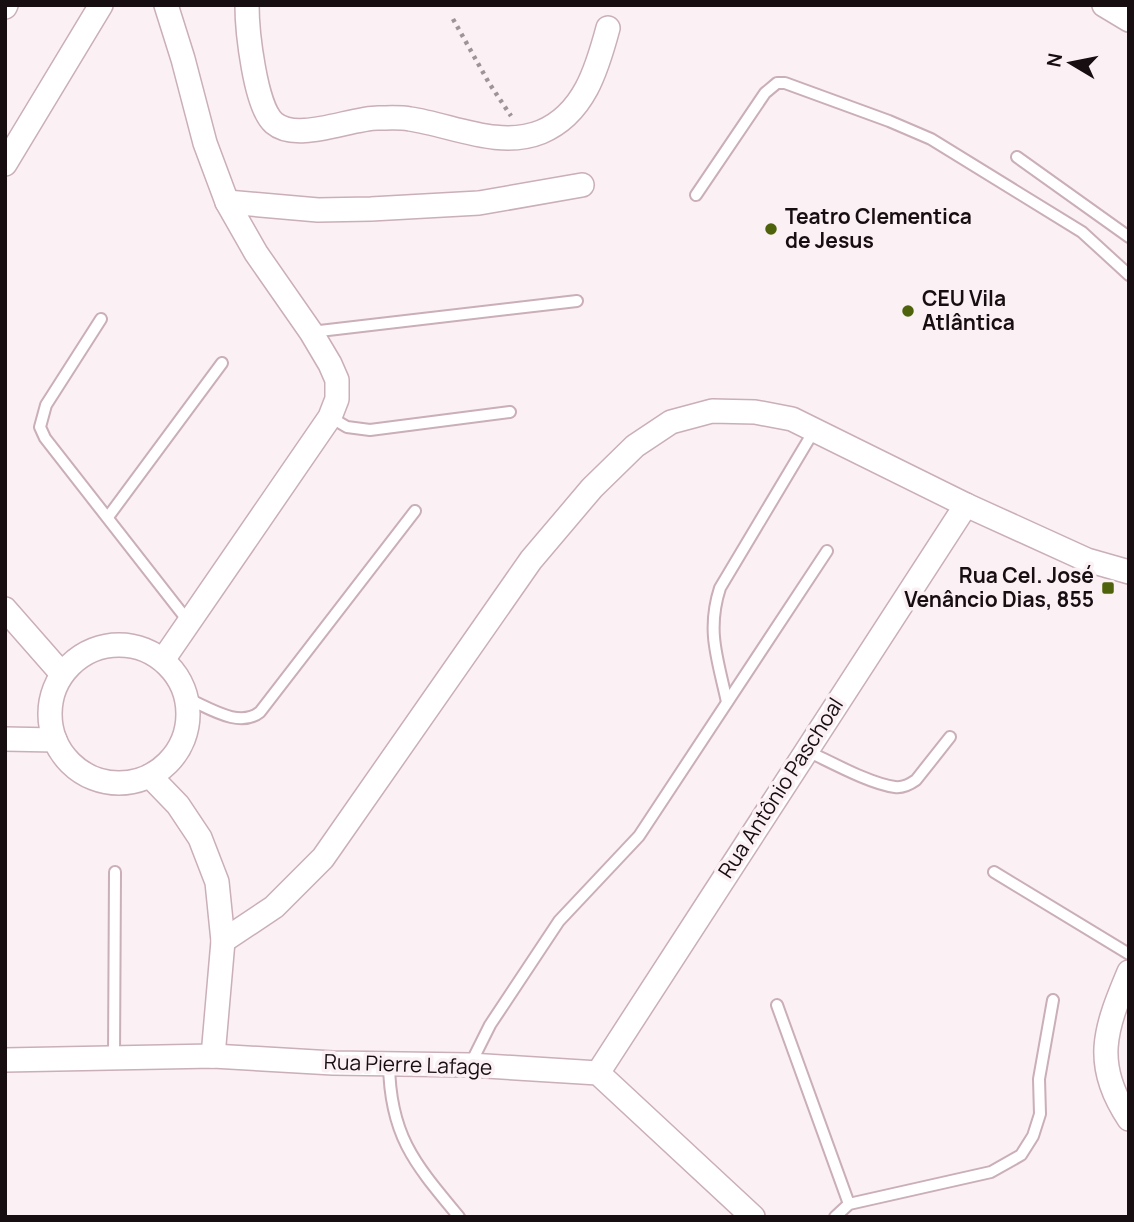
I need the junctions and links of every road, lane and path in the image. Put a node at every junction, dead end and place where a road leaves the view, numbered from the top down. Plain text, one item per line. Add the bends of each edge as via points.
1 (101, 5) edge
2 (166, 5) edge
3 (247, 5) edge
4 (1104, 5) edge
5 (453, 19) dead end
6 (1129, 20) edge
7 (608, 28) dead end
8 (525, 136) junction
9 (1017, 157) dead end
10 (5, 164) edge
11 (582, 185) dead end
12 (696, 195) dead end
13 (227, 202) junction
14 (1129, 237) edge
15 (1129, 275) edge
16 (577, 301) dead end
17 (101, 319) dead end
18 (311, 332) junction
19 (222, 363) dead end
20 (510, 412) dead end
21 (330, 416) junction
22 (815, 429) junction
23 (966, 505) junction
24 (415, 511) dead end
25 (108, 517) junction
26 (827, 551) dead end
27 (1129, 572) edge
28 (5, 609) edge
29 (188, 621) junction
30 (163, 660) junction
31 (62, 674) junction
32 (186, 698) junction
33 (727, 702) junction
34 (950, 737) dead end
35 (5, 740) edge
36 (55, 740) junction
37 (805, 750) junction
38 (150, 776) junction
39 (116, 872) dead end
40 (994, 872) dead end
41 (223, 941) junction
42 (1129, 954) edge
43 (1129, 972) edge
44 (1053, 1000) dead end
45 (777, 1006) dead end
46 (213, 1056) junction
47 (114, 1058) junction
48 (5, 1060) edge
49 (389, 1064) junction
50 (470, 1065) junction
51 (598, 1073) junction
52 (1129, 1119) edge
53 (849, 1203) junction
54 (459, 1217) edge
55 (754, 1217) edge
56 (835, 1217) edge

1 - 10 street
2 - 13 street via 205,143
3 - 8 street via 251,50 265,112 287,130 311,130 366,118 408,118 506,138
4 - 6 street
5 - 8 path
7 - 8 street via 596,71 580,100 543,131
9 - 14 lane
11 - 13 street via 480,203 372,209 318,210
12 - 15 lane via 765,93 777,83 785,83 930,139 1082,232
13 - 18 street
16 - 18 lane
17 - 25 lane via 46,405 40,427
18 - 21 street via 337,380 337,399
19 - 25 lane
20 - 21 lane via 370,430 347,427
21 - 29 street
22 - 23 street
22 - 33 lane via 720,588 713,635
22 - 41 street via 775,414 712,411 671,422 635,446 531,560 323,858 274,907
23 - 27 street via 1087,560
23 - 37 street, Rua Antônio Paschoal
24 - 32 lane via 260,712 252,718 235,718
25 - 29 lane
26 - 33 lane
28 - 31 street
29 - 30 street
30 - 31 street via 143,648 121,644 98,647 78,657
30 - 32 street via 178,677
31 - 36 street via 52,695 50,718
32 - 38 street via 188,721 182,743 169,762
33 - 50 lane via 639,836 559,921 490,1025
34 - 37 lane via 916,780 898,787
35 - 36 street
36 - 38 street via 67,760 84,774 106,782
37 - 51 street, Rua Antônio Paschoal
38 - 41 street via 178,805 200,838 217,882
39 - 47 lane
40 - 42 lane
41 - 46 street
43 - 52 street via 1112,1013 1105,1070 1115,1099
44 - 53 lane via 1039,1079 1040,1114 1021,1155 991,1171
45 - 53 lane
46 - 47 street, Rua Pierre Lafage
46 - 49 street, Rua Pierre Lafage
47 - 48 street, Rua Pierre Lafage
49 - 50 street, Rua Pierre Lafage
49 - 54 lane via 397,1126 416,1164
50 - 51 street, Rua Pierre Lafage
51 - 55 street
53 - 56 lane

